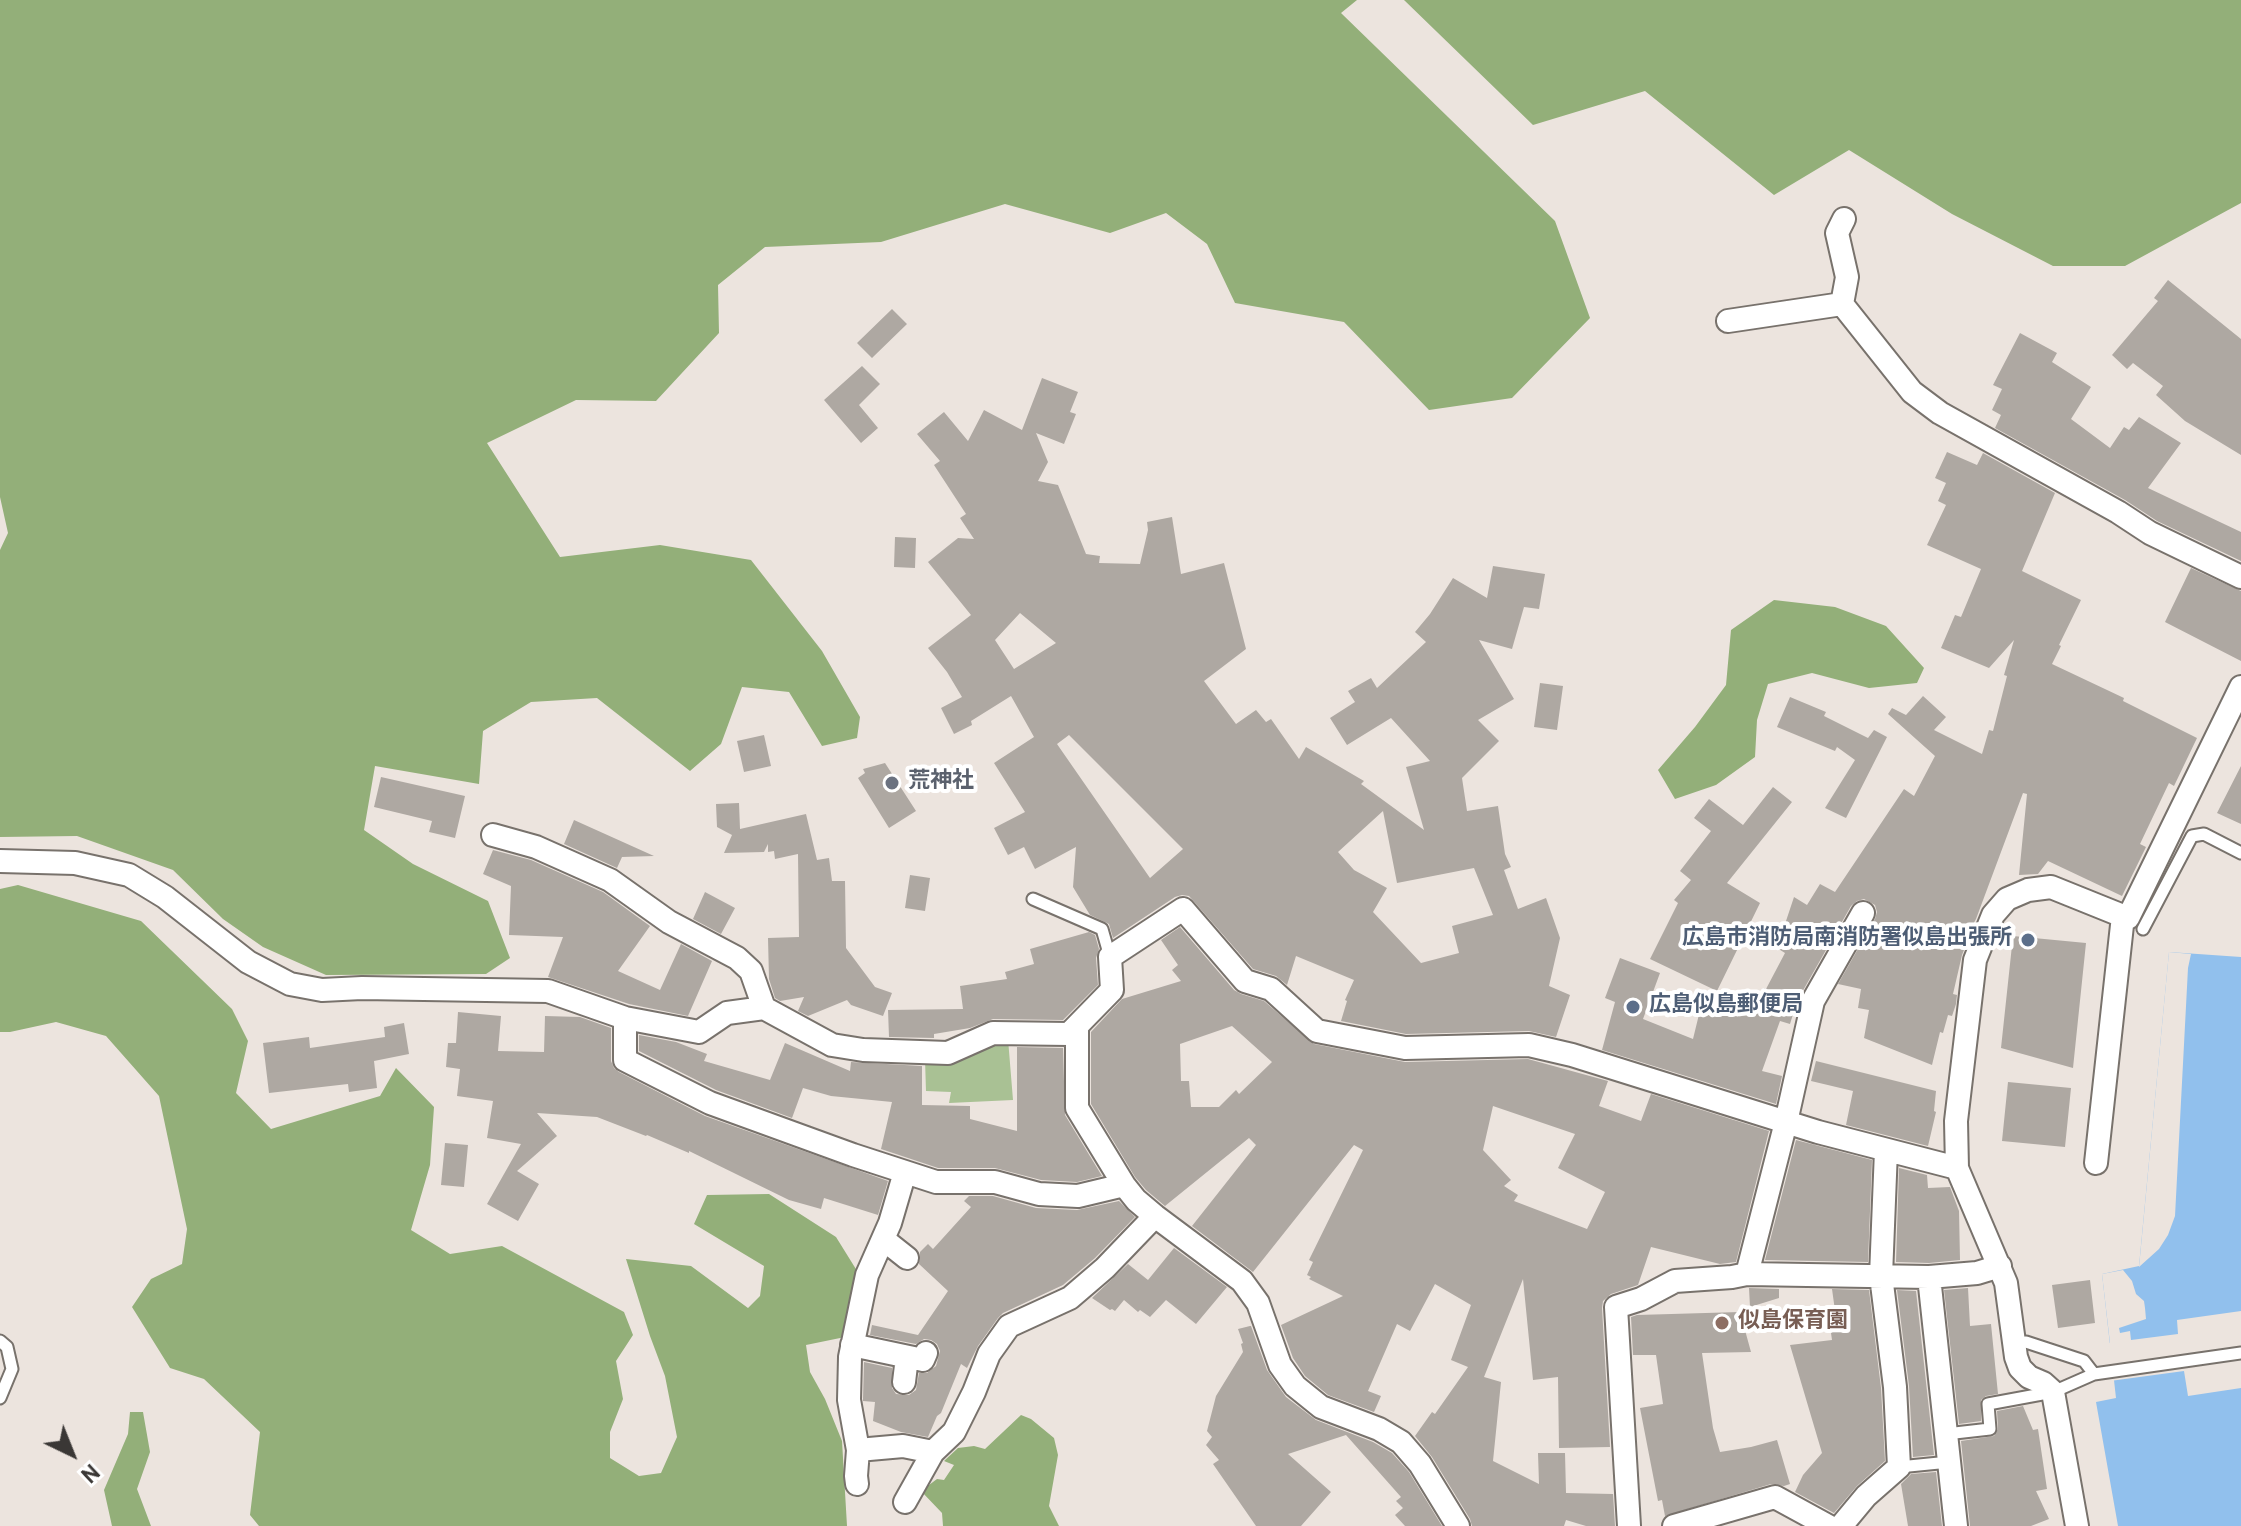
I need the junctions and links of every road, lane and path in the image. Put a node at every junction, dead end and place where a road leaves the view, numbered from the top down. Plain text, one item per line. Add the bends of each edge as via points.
1 (1844, 219) dead end
2 (1842, 304) junction
3 (1728, 321) dead end
4 (2241, 577) edge
5 (2241, 687) edge
6 (493, 835) dead end
7 (2241, 853) edge
8 (0, 861) edge
9 (1033, 899) dead end
10 (1863, 913) dead end
11 (2123, 916) junction
12 (2143, 929) dead end
13 (1110, 957) junction
14 (764, 1008) junction
15 (625, 1018) junction
16 (1077, 1026) junction
17 (1786, 1122) junction
18 (1886, 1150) junction
19 (2096, 1163) dead end
20 (1957, 1168) junction
21 (905, 1172) junction
22 (1124, 1185) junction
23 (1155, 1216) junction
24 (883, 1239) junction
25 (907, 1258) dead end
26 (2000, 1266) junction
27 (868, 1272) junction
28 (1747, 1274) junction
29 (1881, 1276) junction
30 (1929, 1277) junction
31 (872, 1305) dead end
32 (0, 1341) edge
33 (2014, 1343) junction
34 (852, 1345) junction
35 (2241, 1353) edge
36 (2094, 1374) junction
37 (904, 1382) dead end
38 (2053, 1392) junction
39 (0, 1398) edge
40 (850, 1408) junction
41 (874, 1409) dead end
42 (1946, 1434) junction
43 (858, 1450) junction
44 (933, 1452) junction
45 (1949, 1462) junction
46 (1899, 1467) junction
47 (857, 1484) dead end
48 (905, 1502) dead end
49 (1458, 1526) edge
50 (1629, 1526) edge
51 (1674, 1526) edge
52 (1828, 1526) edge
53 (1841, 1526) edge
54 (1956, 1526) edge
55 (2077, 1526) edge

1 - 2 street via 1837,233 1847,277
2 - 3 street
2 - 4 street via 1912,392 1940,413 2150,533
5 - 11 street via 2128,918
6 - 14 street via 536,847 610,880 669,922 737,958 751,971
7 - 12 lane via 2204,834 2192,836
8 - 15 street via 75,863 129,875 248,962 290,984 322,990 548,991
9 - 13 lane via 1102,929
10 - 17 street via 1813,1001
11 - 19 street
11 - 20 street via 2051,887 2007,899 1993,915 1975,960 1956,1121
13 - 16 street via 1112,990
13 - 17 street via 1183,909 1245,981 1271,989 1317,1031 1405,1048 1529,1045
14 - 15 street via 727,1013 699,1032
14 - 16 street via 832,1045 863,1050 948,1053 993,1033 1069,1034
15 - 21 street via 625,1060 710,1103
16 - 22 street via 1077,1108
17 - 18 street
17 - 28 street
18 - 20 street
18 - 29 street
20 - 26 street
21 - 22 street via 936,1182 995,1182 1039,1194 1078,1196
21 - 24 street
22 - 23 street
23 - 44 street via 1070,1298 1009,1326 989,1354 954,1432
23 - 49 street via 1242,1281 1258,1303 1280,1365 1295,1386 1321,1407 1401,1442
24 - 25 street
24 - 27 street
26 - 30 street
26 - 33 street
27 - 31 street via 875,1280
27 - 34 street
28 - 29 street
28 - 50 street via 1675,1281 1616,1307
29 - 30 street
29 - 46 street
30 - 42 street
32 - 39 lane via 7,1347 12,1369
33 - 36 lane via 2084,1361
33 - 38 street via 2020,1368
34 - 37 street via 916,1355
34 - 40 street
35 - 36 lane
36 - 38 lane
38 - 42 lane via 1988,1404 1990,1429
38 - 55 street
40 - 41 street
40 - 43 street
42 - 45 street
43 - 44 street via 903,1446
43 - 47 street
44 - 48 street
45 - 46 lane
45 - 54 street
46 - 53 street
51 - 52 street via 1775,1497

